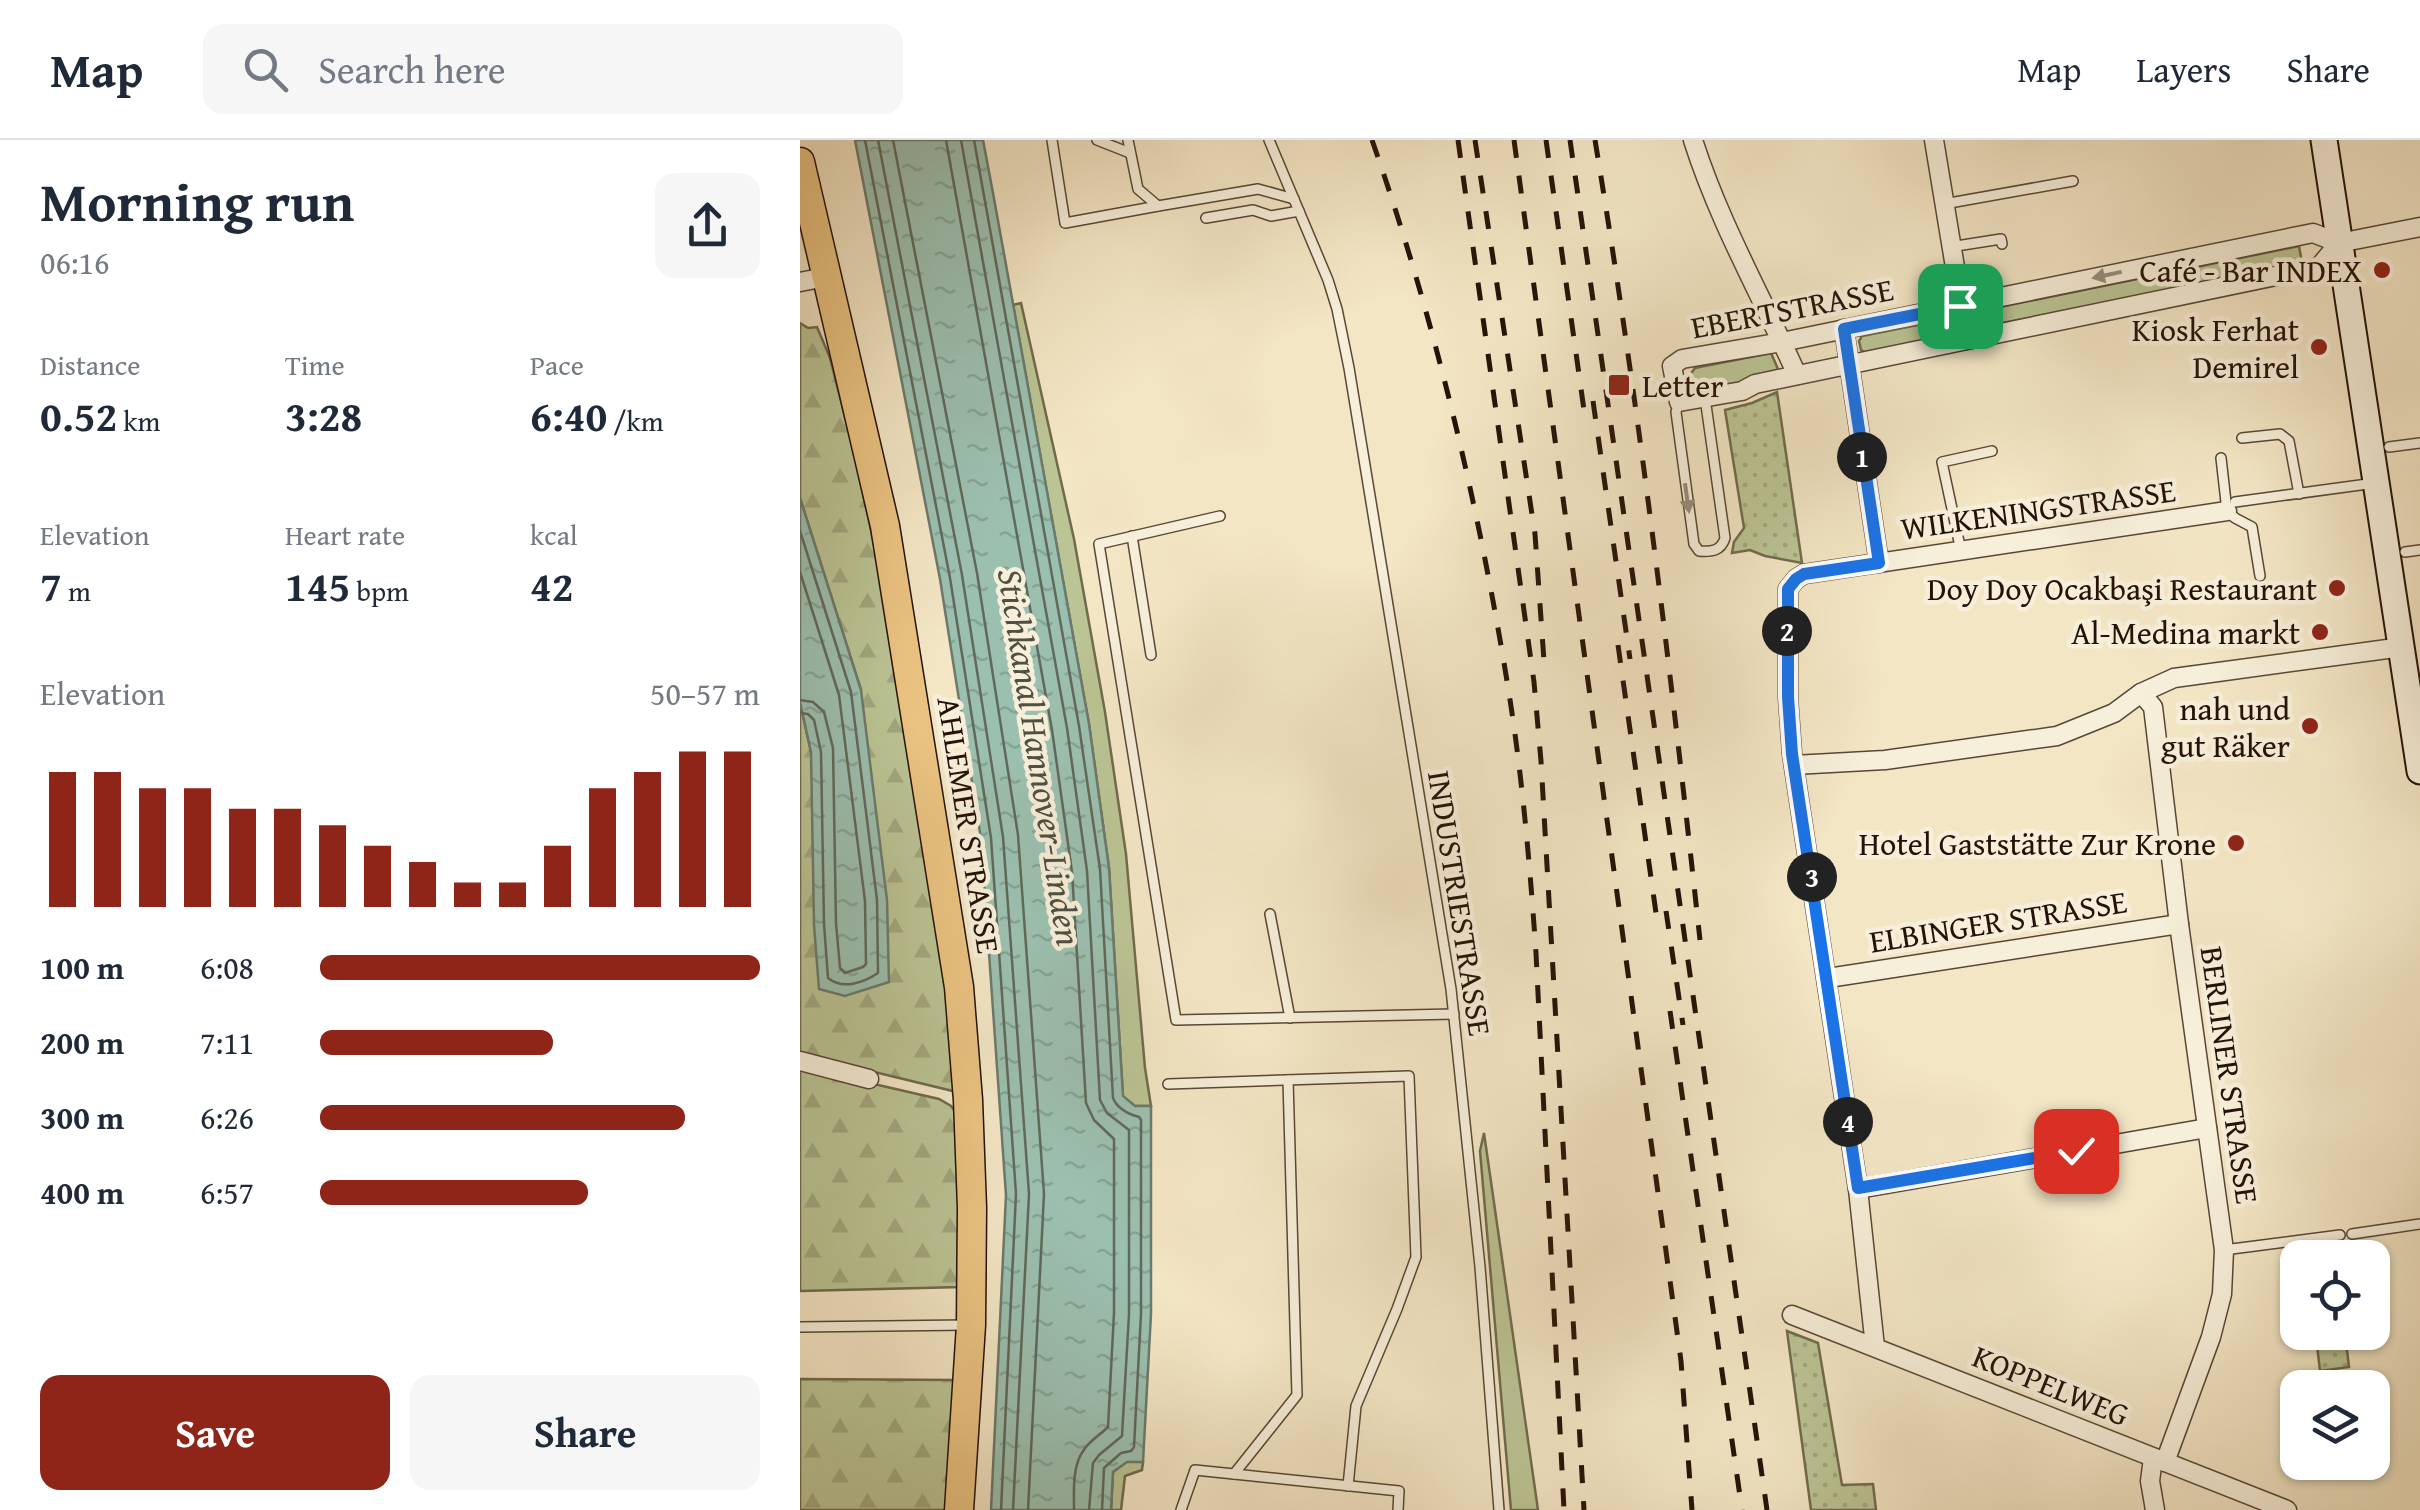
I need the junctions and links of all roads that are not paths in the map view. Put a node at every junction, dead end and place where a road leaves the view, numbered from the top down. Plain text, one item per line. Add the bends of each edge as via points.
1 (1052, 140) edge
2 (1097, 140) edge
3 (1128, 140) edge
4 (1269, 140) edge
5 (1694, 140) edge
6 (1934, 140) edge
7 (2324, 140) edge
8 (1130, 153) junction
9 (800, 162) edge
10 (2072, 181) dead end
11 (1294, 199) junction
12 (1944, 204) junction
13 (1158, 206) junction
14 (1299, 210) junction
15 (1206, 218) dead end
16 (2420, 226) edge
17 (2338, 243) junction
18 (2002, 244) dead end
19 (1950, 247) junction
20 (813, 280) edge
21 (1960, 306) junction
22 (1844, 329) junction
23 (1967, 340) junction
24 (1782, 342) junction
25 (1847, 364) junction
26 (1798, 375) junction
27 (1705, 398) junction
28 (1679, 402) junction
29 (2242, 438) dead end
30 (2420, 442) edge
31 (2389, 447) dead end
32 (1992, 452) dead end
33 (2221, 458) dead end
34 (2378, 482) junction
35 (2298, 494) junction
36 (2231, 507) junction
37 (1220, 516) dead end
38 (1132, 536) junction
39 (2420, 550) edge
40 (1961, 551) junction
41 (2405, 552) dead end
42 (1879, 563) junction
43 (2260, 576) dead end
44 (2402, 647) junction
45 (1151, 655) dead end
46 (2414, 685) edge
47 (2142, 693) junction
48 (1794, 765) junction
49 (2420, 771) edge
50 (1270, 914) dead end
51 (2179, 924) junction
52 (1828, 978) junction
53 (1454, 1014) junction
54 (1290, 1018) junction
55 (800, 1062) edge
56 (869, 1079) dead end
57 (1288, 1080) junction
58 (1168, 1084) dead end
59 (2208, 1128) junction
60 (1858, 1188) junction
61 (2420, 1224) edge
62 (2352, 1234) dead end
63 (2340, 1235) dead end
64 (2224, 1250) junction
65 (1792, 1315) dead end
66 (971, 1324) junction
67 (800, 1328) edge
68 (1875, 1347) junction
69 (2159, 1460) junction
70 (1234, 1474) junction
71 (1348, 1486) junction
72 (959, 1510) edge
73 (1181, 1510) edge
74 (1398, 1510) edge
75 (1499, 1510) edge
76 (2155, 1510) edge
77 (2287, 1510) edge

1 - 13 lane via 1065,223
2 - 8 lane
3 - 8 lane
4 - 11 lane, INDUSTRIESTRASSE
5 - 24 street via 1726,229
6 - 12 street
7 - 17 street
8 - 13 lane via 1138,189
9 - 20 main road, AHLEMER STRASSE
10 - 12 lane
11 - 13 lane via 1258,189
11 - 14 lane, INDUSTRIESTRASSE
12 - 19 street
14 - 15 lane
14 - 53 lane, INDUSTRIESTRASSE via 1337,309
16 - 17 street, EBERTSTRASSE
17 -> 21 street, EBERTSTRASSE via 2313,233
17 - 23 street, EBERTSTRASSE via 2319,268
17 - 34 street
18 - 19 lane via 2000,239
19 - 21 street
20 - 66 main road, AHLEMER STRASSE via 885,526 959,987 969,1118
21 - 22 street, EBERTSTRASSE
21 - 23 street
22 - 24 street, EBERTSTRASSE
22 - 25 street
23 - 25 street, EBERTSTRASSE
24 - 26 street
24 - 28 street, EBERTSTRASSE via 1682,359 1672,366
25 - 26 street, EBERTSTRASSE
25 - 42 street
26 - 27 street, EBERTSTRASSE
27 - 28 street, EBERTSTRASSE
28 -> 27 lane via 1694,544 1717,550 1725,538
29 - 35 lane via 2280,434 2289,441
30 - 31 lane
32 - 40 lane via 1942,462
33 - 36 lane
34 - 35 lane, WILKENINGSTRASSE
34 - 44 street
35 - 36 lane, WILKENINGSTRASSE
36 - 40 street, WILKENINGSTRASSE
36 - 43 lane via 2235,518 2252,527
37 - 38 lane
38 - 45 lane
38 - 54 lane via 1098,544 1176,1020
39 - 41 lane
40 - 42 street, WILKENINGSTRASSE
42 - 48 street, WILKENINGSTRASSE via 1804,574 1788,589
44 - 46 street
44 - 47 street via 2174,678
46 - 49 street
47 - 48 street via 2114,713 2056,736
47 - 51 street, BERLINER STRASSE via 2153,707
48 - 52 street
50 - 54 lane
51 - 52 street, ELBINGER STRASSE
51 - 59 street, BERLINER STRASSE
52 - 60 street
53 - 54 lane
53 - 75 lane, INDUSTRIESTRASSE
55 - 56 street
57 - 58 lane
57 - 70 lane via 1297,1395
57 - 71 lane via 1410,1076 1416,1257 1356,1406
59 - 60 street
59 - 64 street, BERLINER STRASSE
60 - 68 street
61 - 62 lane
63 - 64 lane
64 - 69 street, BERLINER STRASSE via 2218,1308
65 - 68 street, KOPPELWEG
66 - 67 lane
66 - 72 main road, AHLEMER STRASSE
68 - 69 street, KOPPELWEG
69 - 76 street via 2150,1481
69 - 77 street, KOPPELWEG
70 - 71 lane
70 - 73 lane via 1195,1470
71 - 74 lane via 1399,1491

